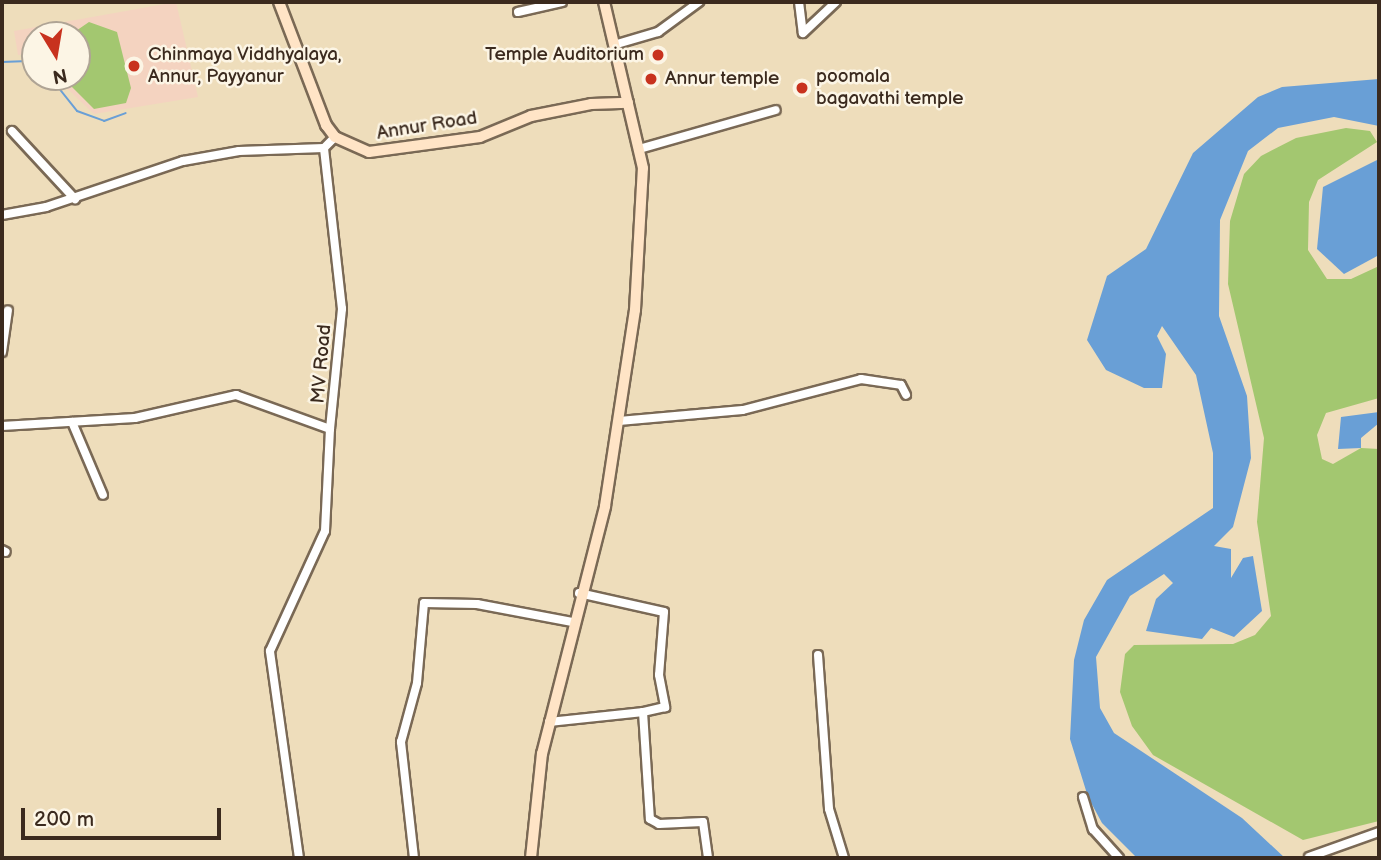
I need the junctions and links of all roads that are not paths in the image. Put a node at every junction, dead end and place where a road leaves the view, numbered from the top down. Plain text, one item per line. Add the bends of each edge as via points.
1 (279, 2) edge
2 (562, 2) edge
3 (604, 2) edge
4 (699, 2) edge
5 (799, 2) edge
6 (836, 2) edge
7 (518, 12) dead end
8 (617, 44) junction
9 (628, 103) junction
10 (776, 110) dead end
11 (12, 131) dead end
12 (335, 137) junction
13 (324, 148) junction
14 (639, 149) junction
15 (75, 199) junction
16 (2, 215) edge
17 (8, 310) dead end
18 (2, 352) edge
19 (906, 395) dead end
20 (618, 421) junction
21 (72, 422) junction
22 (2, 426) edge
23 (330, 429) junction
24 (103, 495) dead end
25 (579, 593) junction
26 (572, 622) junction
27 (818, 655) dead end
28 (643, 712) junction
29 (549, 722) junction
30 (1083, 797) dead end
31 (1379, 832) edge
32 (1308, 857) edge
33 (299, 858) edge
34 (414, 858) edge
35 (531, 858) edge
36 (708, 858) edge
37 (844, 858) edge
38 (1119, 858) edge

1 - 12 main road via 322,119
2 - 7 street
3 - 8 main road
4 - 8 street via 658,33
5 - 6 street via 803,33
8 - 9 main road
9 - 12 main road, Annur Road via 531,116 480,137 381,153
9 - 14 main road
10 - 14 street
11 - 15 street
12 - 13 street
13 - 15 street via 239,150 183,161
13 - 23 street, MV Road via 342,309
14 - 20 main road via 635,310
15 - 16 street
17 - 18 street
19 - 20 street via 901,385 861,379 743,410
20 - 25 main road via 605,506
21 - 22 street, MV Road
21 - 23 street, MV Road via 135,418 236,395
21 - 24 street
23 - 33 street via 325,531 270,651
25 - 26 main road
25 - 28 street via 664,612 659,675 665,707
26 - 29 main road
26 - 34 street via 478,604 424,603 417,683 401,742
27 - 37 street via 829,809
28 - 29 street
28 - 36 street via 650,819 659,824 703,821
29 - 35 main road
30 - 38 street via 1093,829
31 - 32 street

